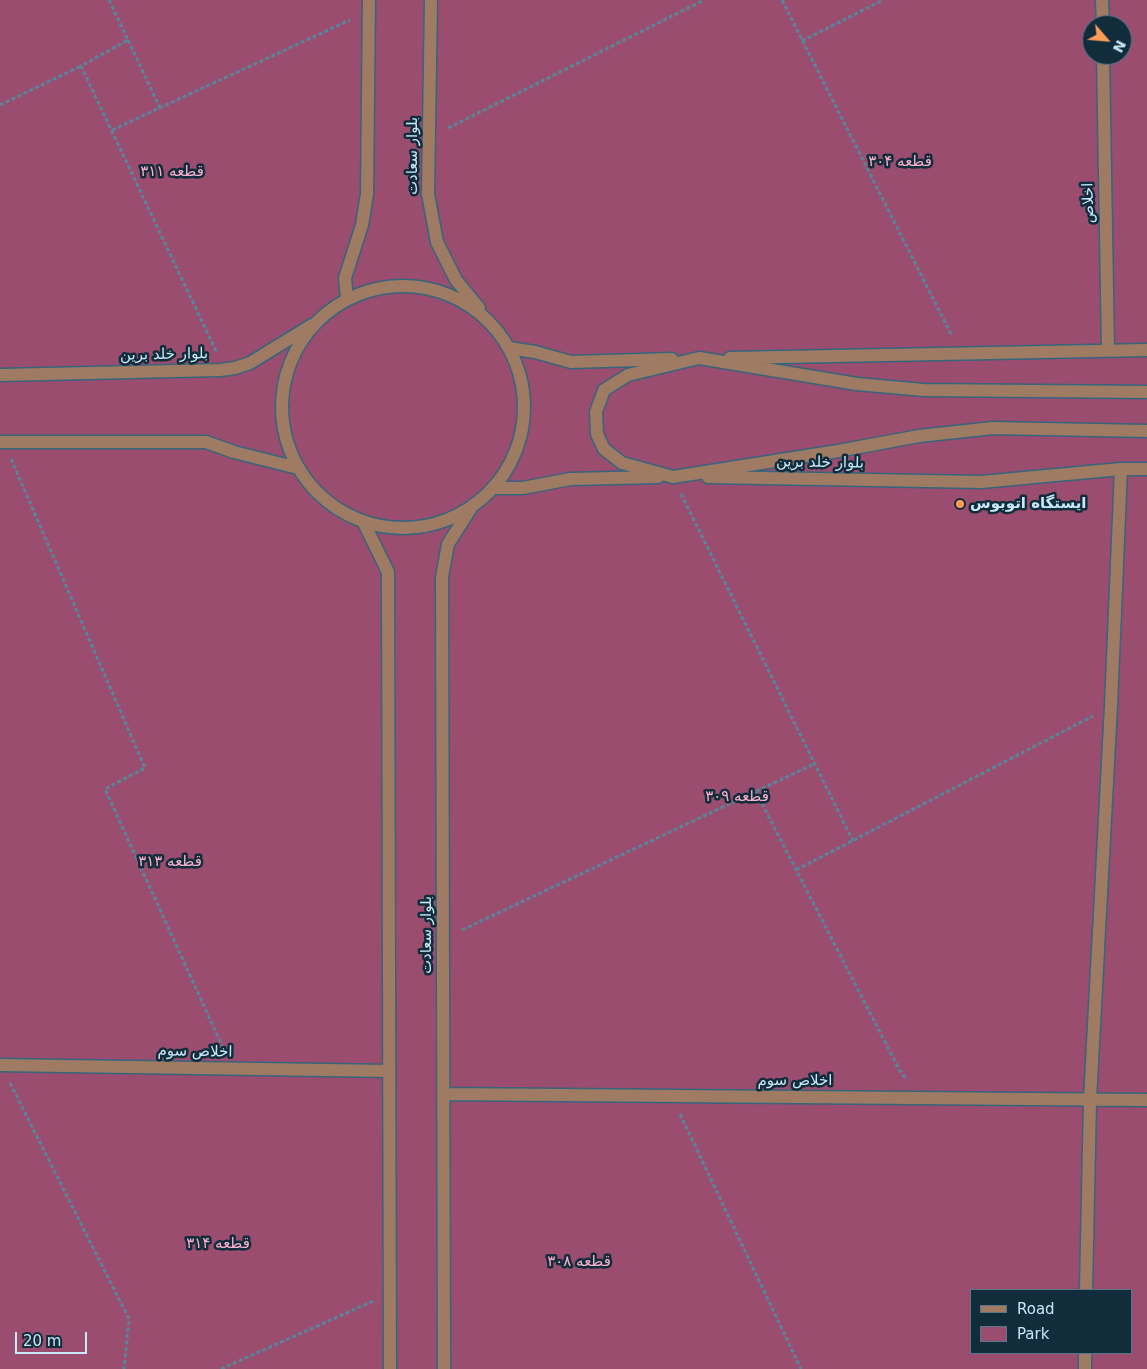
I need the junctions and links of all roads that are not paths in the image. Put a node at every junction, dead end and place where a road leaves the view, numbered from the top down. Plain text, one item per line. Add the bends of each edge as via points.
1 (432, 0) edge
2 (1102, 0) edge
3 (369, 6) edge
4 (1103, 15) edge
5 (1103, 65) edge
6 (347, 299) junction
7 (316, 323) junction
8 (491, 324) junction
9 (509, 348) junction
10 (1108, 350) junction
11 (1147, 350) edge
12 (699, 358) junction
13 (0, 375) edge
14 (1147, 392) edge
15 (1147, 431) edge
16 (2, 442) edge
17 (298, 468) junction
18 (1120, 469) junction
19 (1147, 469) edge
20 (673, 477) junction
21 (493, 488) junction
22 (471, 508) junction
23 (363, 521) junction
24 (0, 1065) edge
25 (389, 1071) junction
26 (443, 1094) junction
27 (1090, 1100) junction
28 (1147, 1100) edge
29 (1086, 1289) edge
30 (1085, 1354) edge
31 (390, 1369) edge
32 (444, 1369) edge
33 (1085, 1369) edge

1 - 8 street, بلوار سعادت via 428,194 437,242 456,280
2 - 4 street
3 - 6 street via 367,194 362,225 345,278
5 - 10 street, اخلاص
6 - 7 street
6 - 8 street via 384,287 423,287 460,300
7 - 13 street, بلوار خلد برین via 250,363 225,369
7 - 17 street via 293,355 282,392 284,431
8 - 9 street
9 - 12 street via 571,362
9 - 21 street via 520,375 524,405 521,435 510,463
10 - 11 street
10 - 12 street
12 - 14 street via 857,384 924,390
12 - 20 street via 628,375 604,390 596,412 597,434 604,448 622,464
15 - 20 street via 974,430 919,436
16 - 17 street via 206,442
17 - 23 street via 322,498 348,516
18 - 19 street, بلوار خلد برین
18 - 20 street, بلوار خلد برین via 981,482
18 - 27 street
20 - 21 street, بلوار خلد برین via 570,479 523,488
21 - 22 street
22 - 23 street via 442,522 411,528 379,526
22 - 26 street, بلوار سعادت via 448,544 442,577
23 - 25 street via 388,572
24 - 25 street, اخلاص سوم
25 - 31 street
26 - 27 street, اخلاص سوم
26 - 32 street, بلوار سعادت
27 - 28 street, اخلاص سوم
27 - 29 street
30 - 33 street

